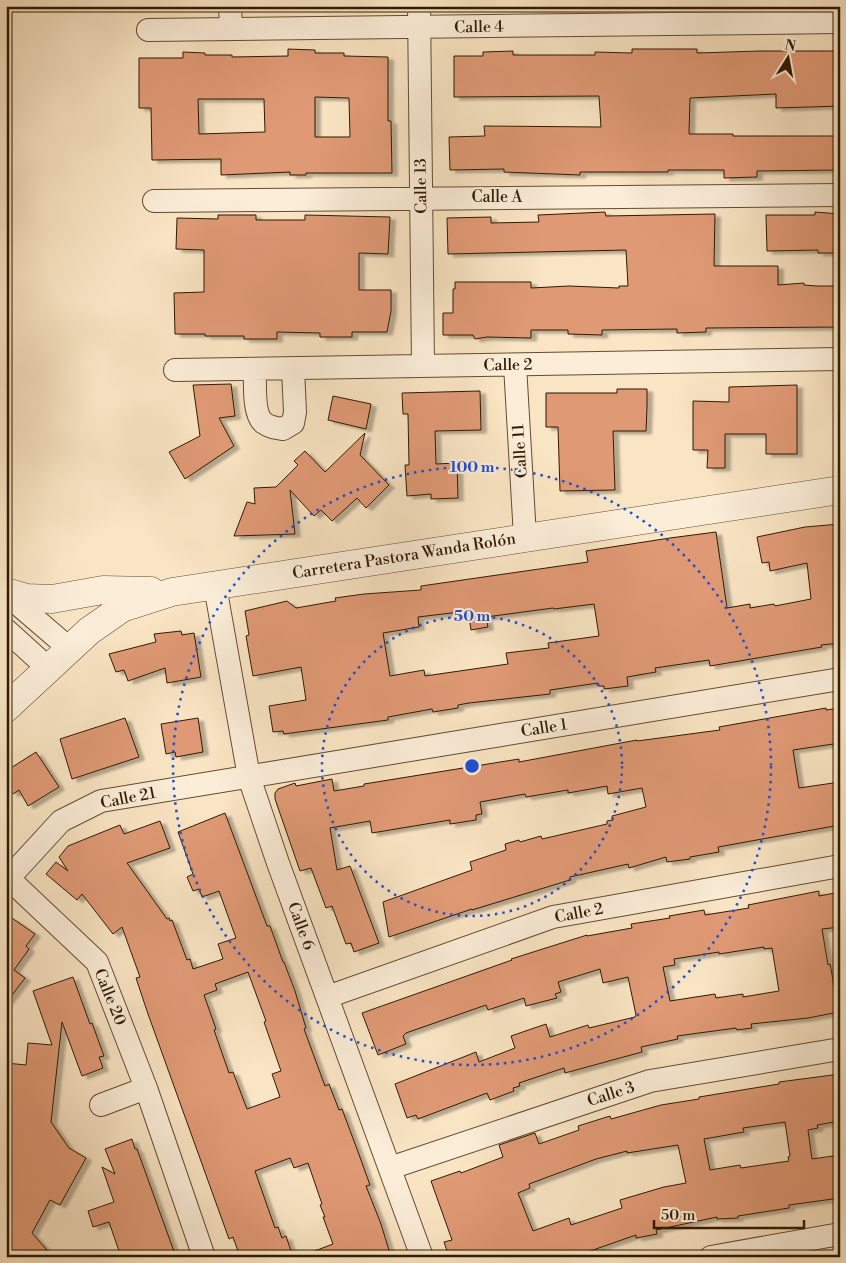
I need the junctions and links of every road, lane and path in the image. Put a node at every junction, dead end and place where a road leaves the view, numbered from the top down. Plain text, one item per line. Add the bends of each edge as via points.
1 (230, 6) edge
2 (419, 17) edge
3 (840, 22) edge
4 (231, 29) junction
5 (148, 30) dead end
6 (840, 195) edge
7 (421, 198) junction
8 (154, 201) dead end
9 (840, 360) edge
10 (514, 365) junction
11 (423, 366) junction
12 (294, 369) junction
13 (175, 370) dead end
14 (255, 370) junction
15 (840, 490) edge
16 (525, 537) junction
17 (215, 586) junction
18 (172, 592) junction
19 (6, 593) edge
20 (6, 630) edge
21 (70, 649) junction
22 (48, 668) junction
23 (840, 679) edge
24 (6, 708) edge
25 (249, 777) junction
26 (840, 866) edge
27 (7, 880) edge
28 (327, 997) junction
29 (840, 1049) edge
30 (146, 1088) junction
31 (101, 1105) dead end
32 (390, 1168) junction
33 (840, 1234) edge
34 (204, 1257) edge
35 (422, 1257) edge
36 (711, 1257) edge

1 - 4 street
2 - 3 street, Calle 4
2 - 4 street, Calle 4
2 - 7 street, Calle 13
4 - 5 street, Calle 4
6 - 7 street, Calle A
7 - 8 street, Calle A
7 - 11 street, Calle 13
9 - 10 street, Calle 2
10 - 11 street, Calle 2
10 - 16 street, Calle 11
11 - 12 street, Calle 2
12 - 14 street, Calle 2
12 - 14 street via 295,412 293,422 283,429 272,428 262,422 256,410
13 - 14 street, Calle 2
15 - 16 street, Carretera Pastora Wanda Rolón
16 - 17 street, Carretera Pastora Wanda Rolón
17 - 18 street, Carretera Pastora Wanda Rolón
17 - 25 street, Calle 6
18 - 19 street via 103,590 52,599
18 - 21 street, Carretera Pastora Wanda Rolón via 122,608
19 - 21 street
20 - 22 street
21 - 22 street, Carretera Pastora Wanda Rolón
22 - 24 street, Carretera Pastora Wanda Rolón
23 - 25 street, Calle 1
25 - 27 street, Calle 21 via 100,801 61,821
25 - 28 street, Calle 6
26 - 28 street, Calle 2 via 553,917
27 - 30 street, Calle 20 via 97,962
28 - 32 street, Calle 6
29 - 32 street, Calle 3 via 650,1081
30 - 31 street
30 - 34 street, Calle 20
32 - 35 street, Calle 6
33 - 36 street

